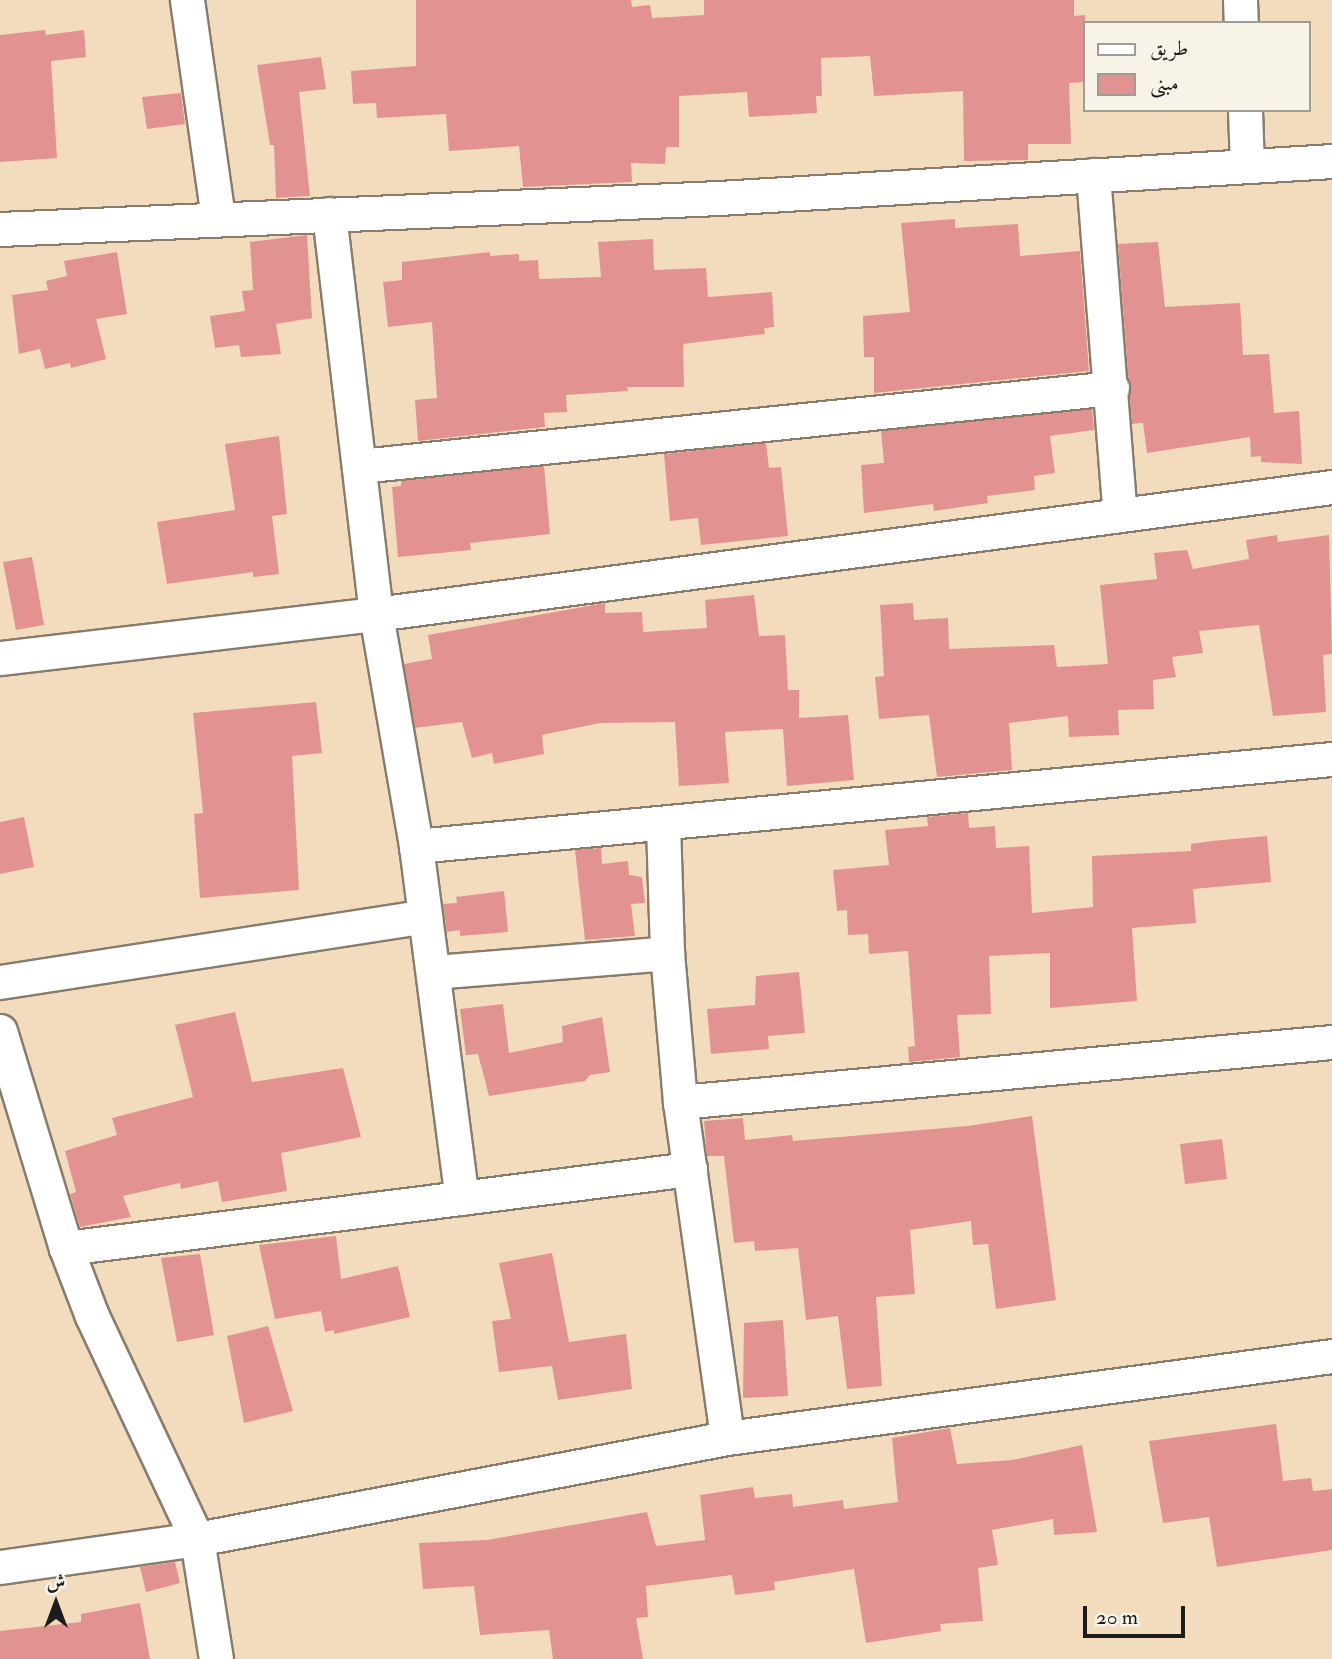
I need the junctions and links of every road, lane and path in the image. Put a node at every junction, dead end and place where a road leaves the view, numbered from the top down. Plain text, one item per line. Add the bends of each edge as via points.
1 (187, 0) edge
2 (1241, 0) edge
3 (1241, 21) edge
4 (1245, 112) edge
5 (1332, 161) edge
6 (1247, 166) junction
7 (1093, 175) junction
8 (329, 214) junction
9 (218, 217) junction
10 (0, 229) edge
11 (1112, 388) junction
12 (360, 466) junction
13 (1332, 487) edge
14 (1120, 514) junction
15 (376, 614) junction
16 (0, 658) edge
17 (1332, 759) edge
18 (663, 824) junction
19 (416, 846) junction
20 (425, 916) junction
21 (667, 953) junction
22 (433, 972) junction
23 (0, 982) edge
24 (0, 1031) edge
25 (1332, 1042) edge
26 (680, 1102) junction
27 (690, 1169) junction
28 (462, 1198) junction
29 (66, 1248) junction
30 (1332, 1356) edge
31 (727, 1438) junction
32 (197, 1539) junction
33 (0, 1567) edge
34 (216, 1659) edge

1 - 9 street
2 - 3 street
4 - 6 street
5 - 6 street
6 - 7 street
7 - 8 street via 719,198
7 - 11 street
8 - 9 street
8 - 12 street
9 - 10 street
11 - 12 street
11 - 14 street
12 - 15 street
13 - 14 street
14 - 15 street
15 - 16 street
15 - 19 street
17 - 18 street
18 - 19 street
18 - 21 street
19 - 20 street
20 - 22 street
20 - 23 street
21 - 22 street
21 - 26 street
22 - 28 street
24 - 29 street
25 - 26 street
26 - 27 street
27 - 28 street
27 - 31 street
28 - 29 street
29 - 32 street via 92,1316
30 - 31 street
31 - 32 street
32 - 33 street
32 - 34 street

